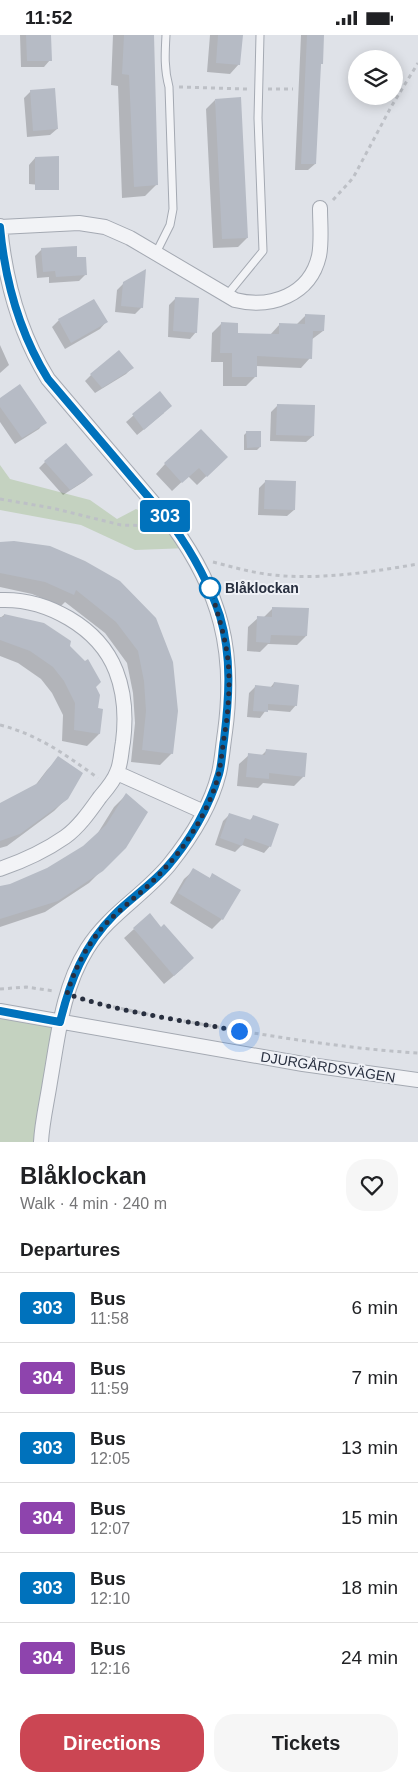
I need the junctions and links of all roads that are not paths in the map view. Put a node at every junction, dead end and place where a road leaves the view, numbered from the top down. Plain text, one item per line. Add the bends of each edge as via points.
1 (166, 35) edge
2 (260, 35) edge
3 (320, 209) road end
4 (0, 226) edge
5 (156, 253) junction
6 (227, 295) junction
7 (0, 600) edge
8 (117, 773) junction
9 (204, 812) junction
10 (0, 869) edge
11 (0, 1011) edge
12 (60, 1022) junction
13 (418, 1080) edge
14 (41, 1142) edge

1 - 5 lane via 172,209 170,225
2 - 6 lane via 258,89 263,251
3 - 6 street via 319,257 304,283 294,292 271,302 248,303
4 - 5 street via 92,224 118,232
4 - 9 street via 8,283 35,357 48,379 173,526 199,564 210,588 220,618 229,680 219,773
5 - 6 street
7 - 8 street via 33,603 69,618 94,638 105,653 116,670 125,710
8 - 9 street
8 - 10 street via 86,816 66,836 25,860
9 - 12 street via 168,866 96,935 79,963
11 - 12 street, DJURGÅRDSVÄGEN
12 - 13 street, DJURGÅRDSVÄGEN
12 - 14 street

